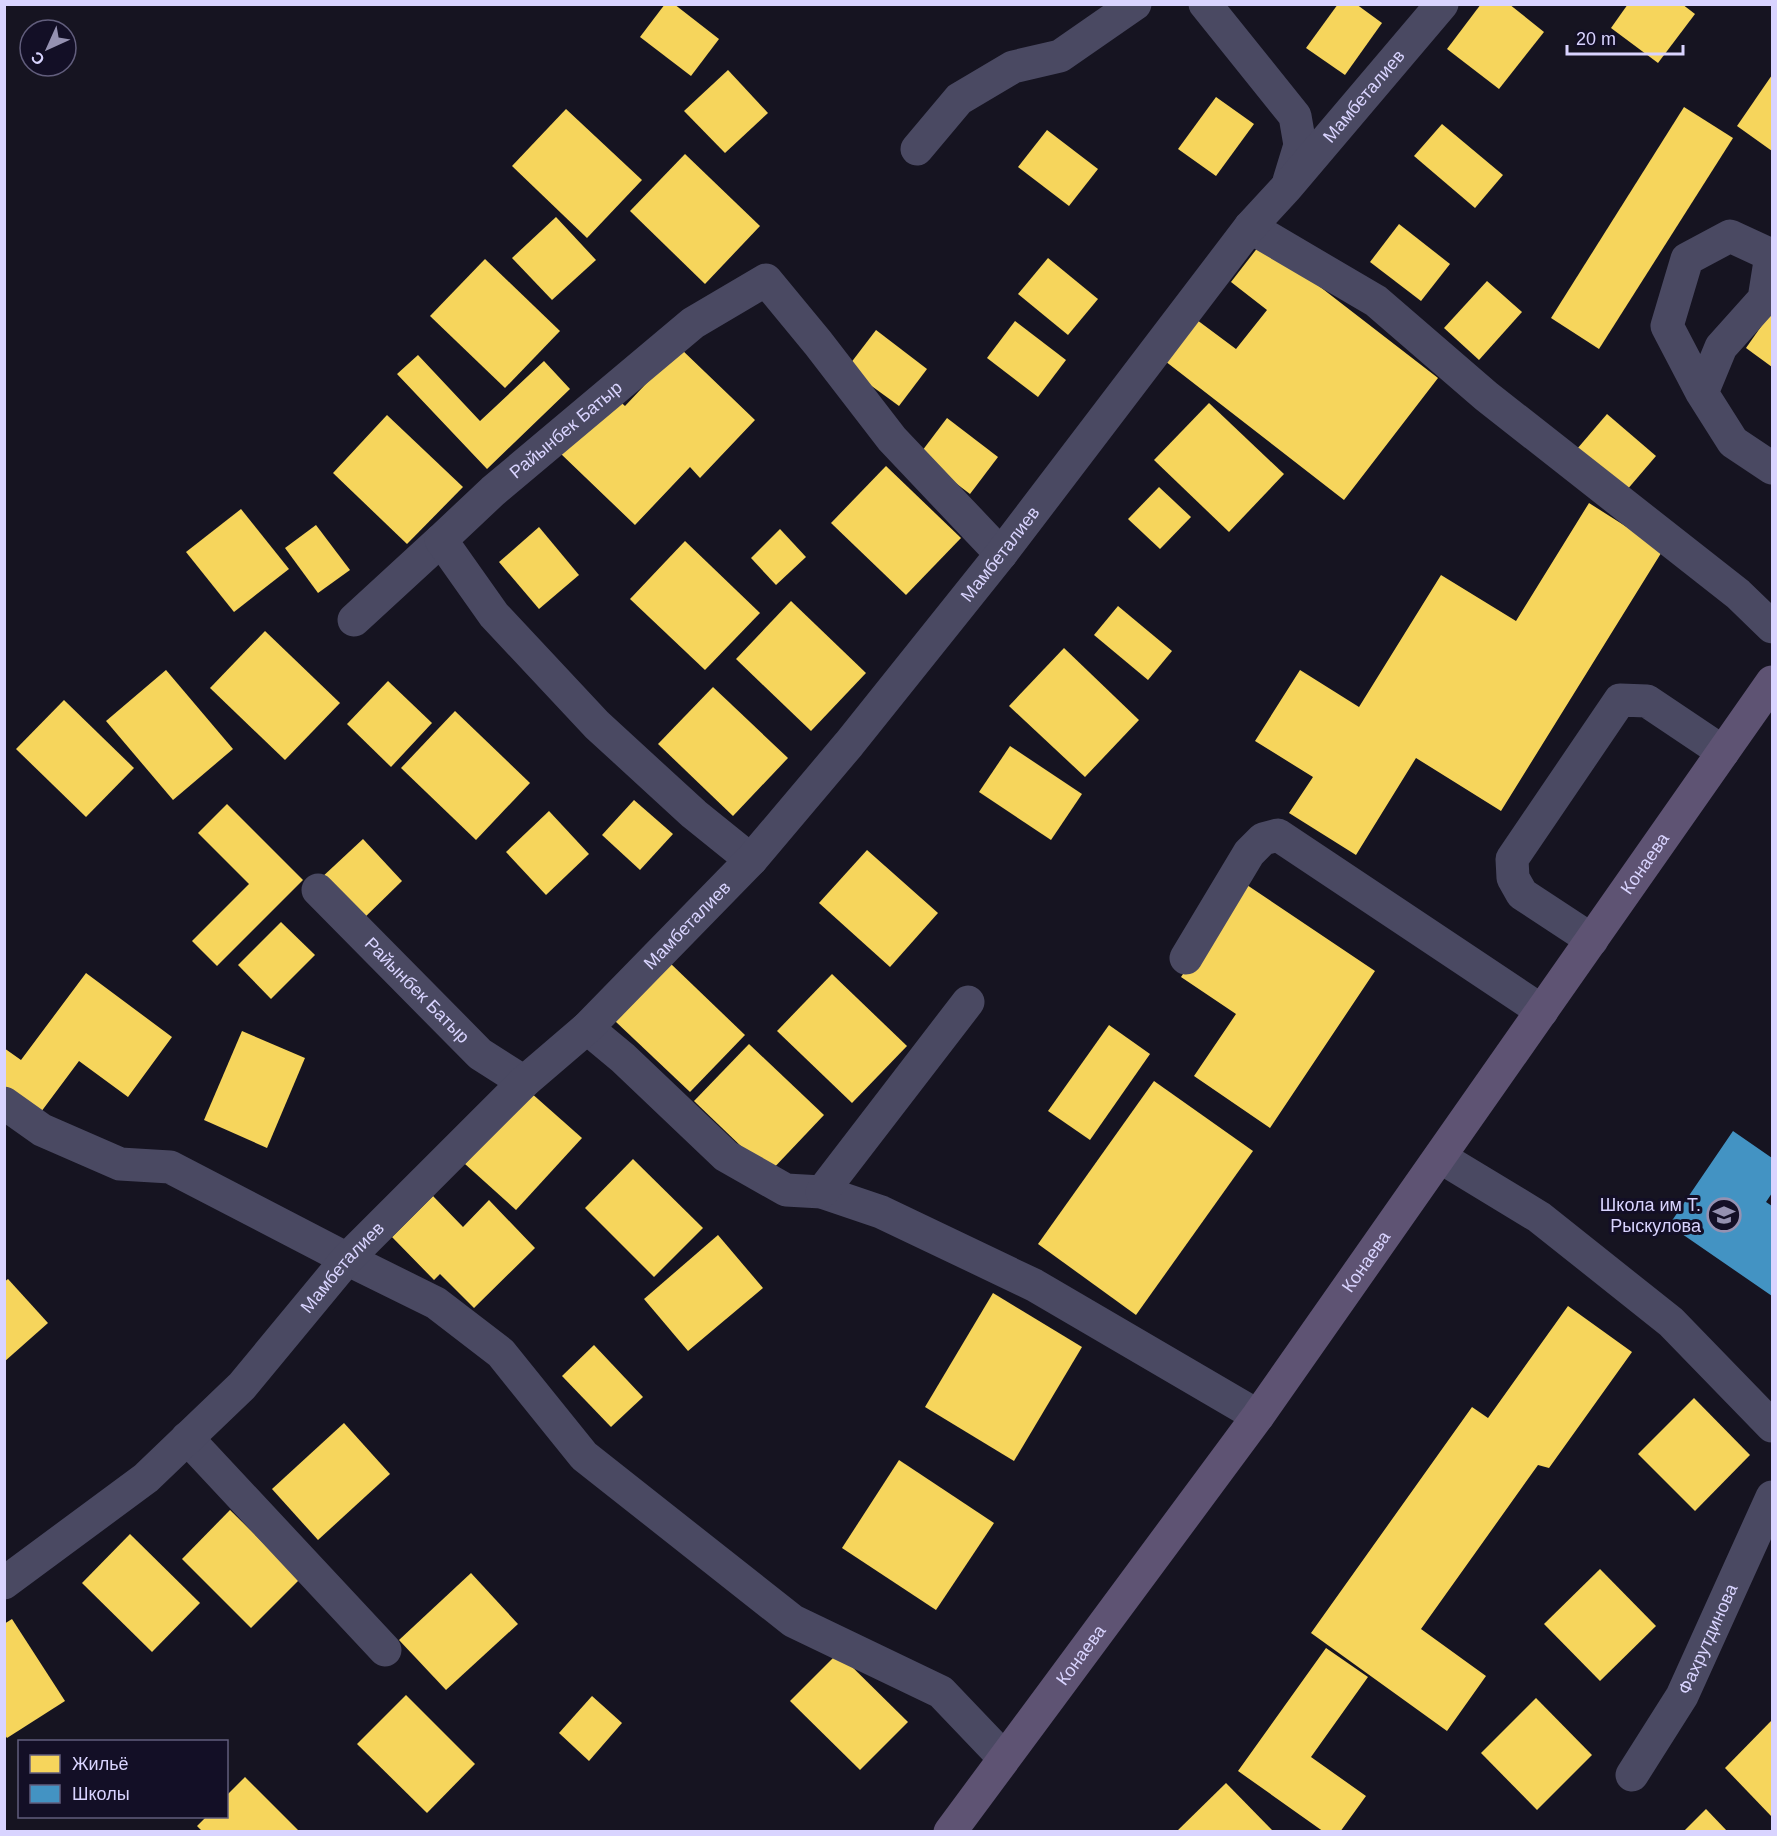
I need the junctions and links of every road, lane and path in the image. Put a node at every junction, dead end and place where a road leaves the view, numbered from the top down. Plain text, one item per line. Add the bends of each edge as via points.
1 (1135, 4) edge
2 (1205, 4) edge
3 (1442, 4) edge
4 (917, 149) dead end
5 (1286, 188) junction
6 (1250, 226) junction
7 (1702, 393) dead end
8 (1773, 468) edge
9 (441, 540) junction
10 (1001, 554) junction
11 (354, 620) dead end
12 (1773, 627) edge
13 (1773, 682) edge
14 (1723, 752) junction
15 (752, 860) junction
16 (318, 890) dead end
17 (1592, 940) junction
18 (1186, 958) dead end
19 (968, 1002) dead end
20 (1542, 1011) junction
21 (587, 1028) junction
22 (524, 1082) junction
23 (4, 1103) edge
24 (1440, 1157) junction
25 (822, 1192) junction
26 (347, 1259) junction
27 (1258, 1416) junction
28 (1773, 1426) edge
29 (187, 1438) junction
30 (1773, 1497) edge
31 (4, 1583) edge
32 (385, 1650) dead end
33 (1004, 1758) junction
34 (1632, 1775) dead end
35 (950, 1832) edge

1 - 4 street via 1060,56 1013,67 960,99
2 - 5 street, Мамбеталиев via 1295,116 1300,145
3 - 5 street, Мамбеталиев
5 - 6 street, Мамбеталиев
6 - 10 street, Мамбеталиев
6 - 12 street via 1376,301 1486,396 1738,594
7 - 8 street via 1733,442
9 - 10 street, Райынбек Батыр via 493,491 693,323 766,280 892,439
9 - 11 street
9 - 15 street via 494,615 597,725 694,814
10 - 15 street, Мамбеталиев
13 - 14 main road, Конаева
14 - 17 main road, Конаева
14 - 17 street via 1647,701 1620,700 1512,859 1513,878 1522,894
15 - 21 street, Мамбеталиев
16 - 22 street, Райынбек Батыр via 480,1054
17 - 20 main road, Конаева
18 - 20 street via 1249,853 1263,839 1278,835
19 - 25 street
20 - 24 main road, Конаева
21 - 22 street, Мамбеталиев
21 - 25 street via 726,1156 786,1190
22 - 26 street, Мамбеталиев
23 - 26 street via 42,1130 120,1164 170,1167
24 - 27 main road, Конаева
24 - 28 street via 1539,1217 1671,1322
25 - 27 street via 881,1212 1034,1285
26 - 29 street, Мамбеталиев via 242,1386
26 - 33 street via 436,1303 501,1353 584,1456 793,1621 942,1692
27 - 33 main road, Конаева
29 - 31 street, Мамбеталиев via 146,1478
29 - 32 street
30 - 34 street, Фахрутдинова via 1682,1695
33 - 35 main road, Конаева

